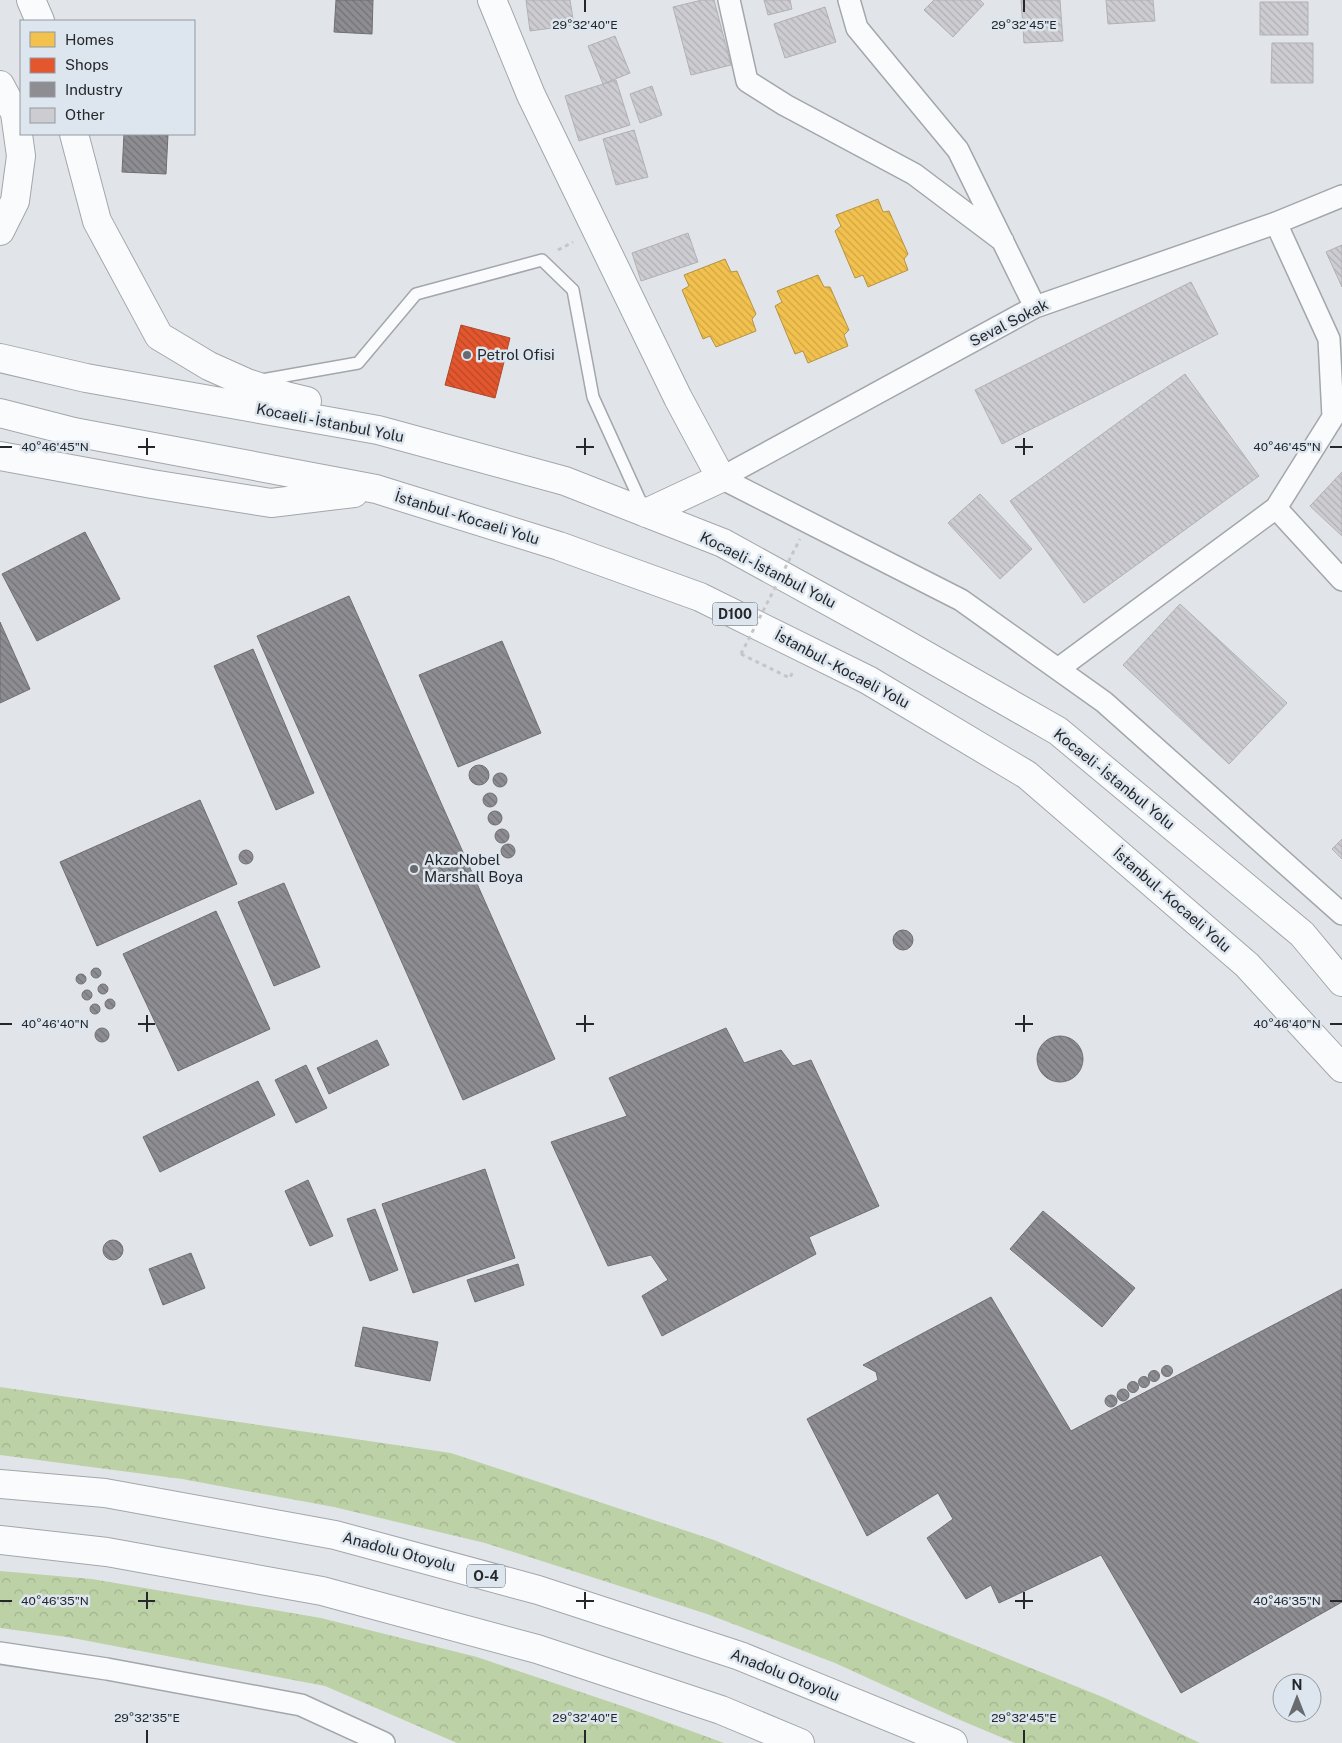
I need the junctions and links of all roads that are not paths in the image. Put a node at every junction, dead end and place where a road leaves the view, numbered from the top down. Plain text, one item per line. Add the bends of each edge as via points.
1 (31, 0) edge
2 (492, 0) edge
3 (729, 0) edge
4 (849, 0) edge
5 (40, 20) edge
6 (0, 85) edge
7 (74, 135) edge
8 (1342, 196) edge
9 (1276, 224) junction
10 (0, 232) edge
11 (1003, 240) junction
12 (1035, 306) junction
13 (0, 358) edge
14 (247, 383) junction
15 (0, 413) edge
16 (432, 445) junction
17 (0, 456) edge
18 (721, 478) junction
19 (376, 489) junction
20 (1276, 508) junction
21 (646, 513) junction
22 (1342, 580) edge
23 (1058, 669) junction
24 (1342, 914) edge
25 (1342, 982) edge
26 (1342, 1068) edge
27 (0, 1484) edge
28 (0, 1540) edge
29 (0, 1653) edge
30 (384, 1743) edge
31 (800, 1743) edge
32 (953, 1743) edge

1 - 5 main road
2 - 18 main road via 531,95 678,398
3 - 11 street via 747,80 785,105 914,174
4 - 11 street via 857,28 958,150
6 - 10 main road via 15,112 21,156 15,202
7 - 14 main road via 97,221 159,336 209,366
8 - 9 street, Seval Sokak
9 - 12 street, Seval Sokak
9 - 20 street via 1329,339 1333,418
11 - 12 street
12 - 18 street, Seval Sokak
13 - 16 main road, Kocaeli - İstanbul Yolu via 86,378 378,430
14 - 16 main road via 286,396 354,411
14 - 21 lane via 358,363 416,294 542,260 573,290 593,397
15 - 19 main road, İstanbul - Kocaeli Yolu / D100 via 74,432
16 - 21 main road, Kocaeli - İstanbul Yolu via 565,482
17 - 19 main road via 271,504
18 - 21 main road
18 - 23 street via 961,600
19 - 26 main road, İstanbul - Kocaeli Yolu / D100 via 559,546 700,596 868,680 1027,775 1247,965
20 - 22 street
20 - 23 street
21 - 25 main road, Kocaeli - İstanbul Yolu via 723,543 1058,731 1302,934
23 - 24 street via 1104,702
27 - 32 main road, Anadolu Otoyolu / O-4 via 105,1494 335,1535 518,1585 740,1656
28 - 31 main road via 107,1552 322,1591 537,1649 721,1710
29 - 30 street via 107,1669 300,1705

